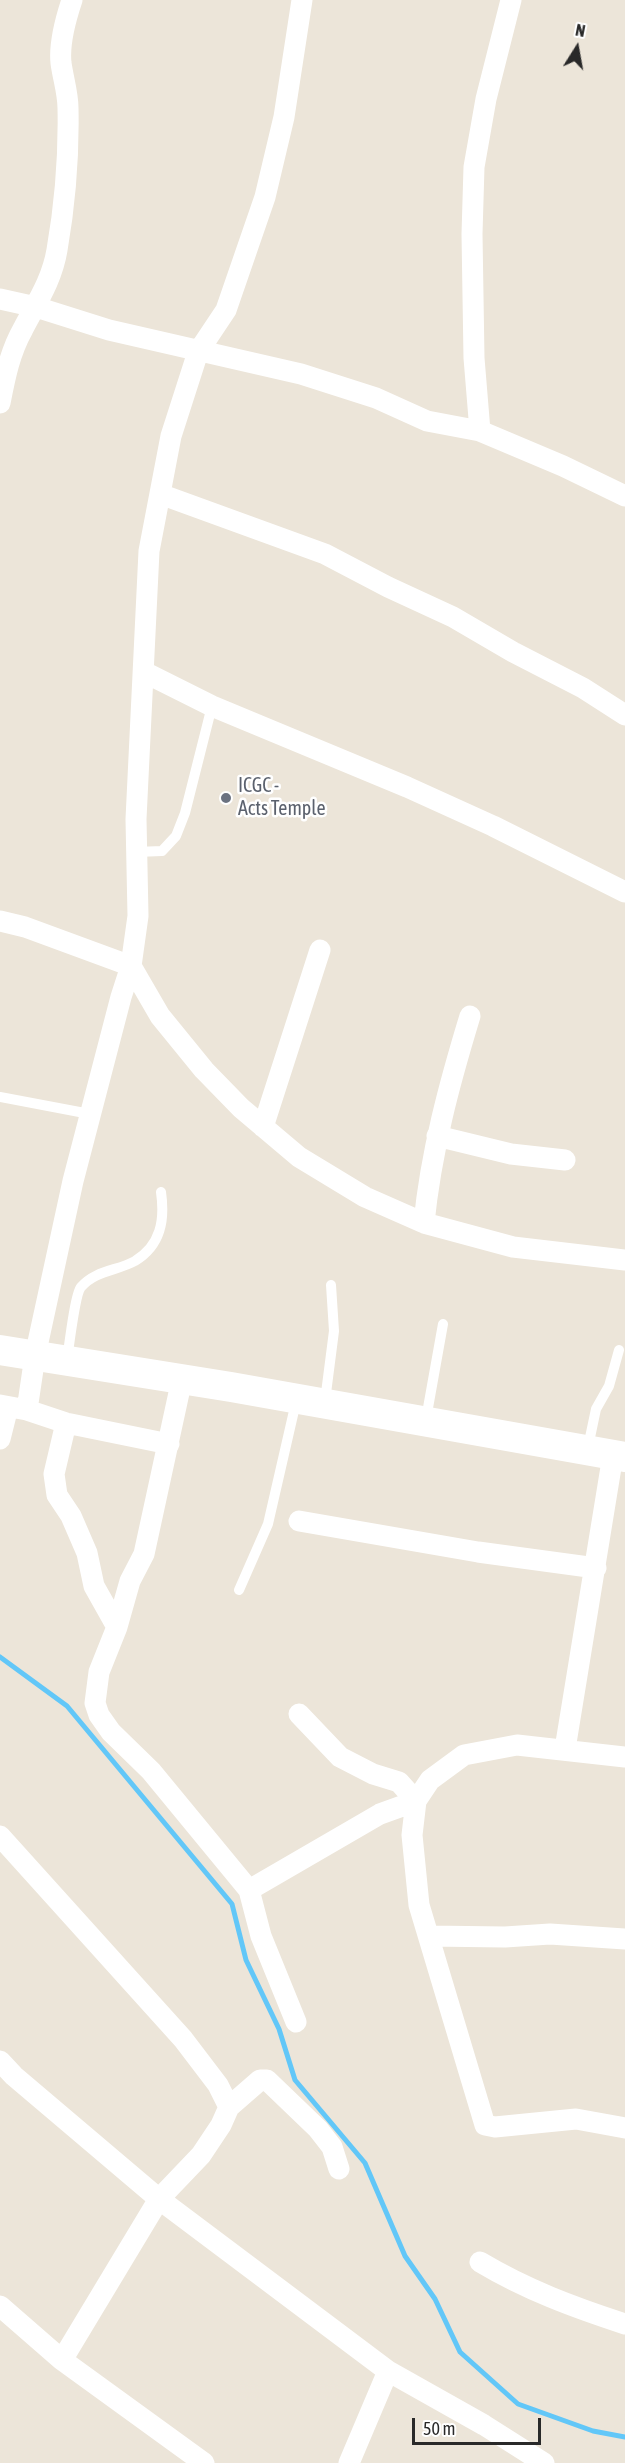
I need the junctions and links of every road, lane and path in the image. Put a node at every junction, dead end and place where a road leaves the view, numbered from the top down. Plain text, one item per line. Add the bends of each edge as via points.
1 (72, 0) edge
2 (302, 0) edge
3 (511, 0) edge
4 (0, 299) edge
5 (36, 307) junction
6 (198, 352) junction
7 (0, 403) edge
8 (480, 431) junction
9 (160, 494) junction
10 (625, 496) edge
11 (144, 672) junction
12 (212, 706) junction
13 (625, 716) edge
14 (136, 852) junction
15 (625, 892) edge
16 (0, 921) edge
17 (320, 950) dead end
18 (131, 966) junction
19 (470, 1016) dead end
20 (0, 1097) edge
21 (90, 1114) junction
22 (263, 1127) junction
23 (437, 1136) junction
24 (565, 1160) dead end
25 (161, 1192) dead end
26 (423, 1223) junction
27 (625, 1260) edge
28 (331, 1286) dead end
29 (443, 1324) dead end
30 (0, 1350) edge
31 (619, 1350) dead end
32 (35, 1356) junction
33 (66, 1360) junction
34 (183, 1379) junction
35 (310, 1401) junction
36 (12, 1407) edge
37 (425, 1422) junction
38 (66, 1423) junction
39 (0, 1439) edge
40 (169, 1444) junction
41 (609, 1454) edge
42 (299, 1521) dead end
43 (596, 1568) junction
44 (239, 1590) dead end
45 (117, 1627) junction
46 (299, 1714) dead end
47 (565, 1749) junction
48 (625, 1757) edge
49 (416, 1801) junction
50 (0, 1836) edge
51 (249, 1890) junction
52 (429, 1936) junction
53 (625, 1940) edge
54 (296, 2022) dead end
55 (0, 2061) edge
56 (229, 2107) junction
57 (625, 2128) edge
58 (339, 2169) dead end
59 (159, 2199) junction
60 (480, 2262) dead end
61 (0, 2306) edge
62 (625, 2324) edge
63 (62, 2360) junction
64 (388, 2371) junction
65 (204, 2463) edge
66 (349, 2463) edge
67 (544, 2463) edge

1 - 5 street via 61,60 68,106 64,196 53,270
2 - 6 street via 284,117 265,197 226,310
3 - 8 street via 474,167 471,234
4 - 5 street
5 - 6 street
5 - 7 street via 7,367
6 - 8 street via 301,374 376,398 427,421
6 - 9 street via 171,435
8 - 10 street
9 - 11 street via 149,551
9 - 13 street via 325,554 453,617 583,688
11 - 12 street
11 - 14 street
12 - 14 lane via 176,836 162,851
12 - 15 street via 407,787
14 - 18 street via 138,916
16 - 18 street
17 - 22 street
18 - 21 street
18 - 22 street via 160,1016 182,1043
19 - 23 street
20 - 21 lane
21 - 32 street
22 - 26 street via 299,1157 356,1191
23 - 24 street via 511,1154
23 - 26 street
25 - 33 lane via 161,1231 152,1247 134,1261 92,1278 79,1289
26 - 27 street via 513,1247
28 - 35 lane via 334,1331
29 - 37 lane
30 - 32 main road
31 - 41 lane via 609,1386 596,1409
32 - 33 main road
32 - 36 street
33 - 34 main road
34 - 35 main road
34 - 40 street
35 - 37 main road
35 - 44 lane via 268,1524
36 - 38 street
36 - 39 street
37 - 41 main road
38 - 40 street
38 - 45 street via 54,1474 57,1496 71,1516 87,1553 94,1586
40 - 45 street via 144,1554 130,1581
41 - 43 street
42 - 43 street
43 - 47 street
45 - 51 street via 99,1672 95,1703 99,1715 151,1771
46 - 49 street via 340,1757 399,1782
47 - 48 street
47 - 49 street via 517,1744 464,1755 430,1780
49 - 51 street via 380,1814
49 - 52 street via 412,1835 419,1905
50 - 56 street via 183,2039 218,2085
51 - 54 street via 261,1936
52 - 53 street via 550,1934
52 - 57 street via 485,2125 576,2119
55 - 59 street
56 - 58 street via 260,2080 267,2080 318,2129 332,2147
56 - 59 street via 201,2155
59 - 63 street
59 - 64 street
60 - 62 street via 518,2284
61 - 63 street
63 - 65 street
64 - 66 street
64 - 67 street

